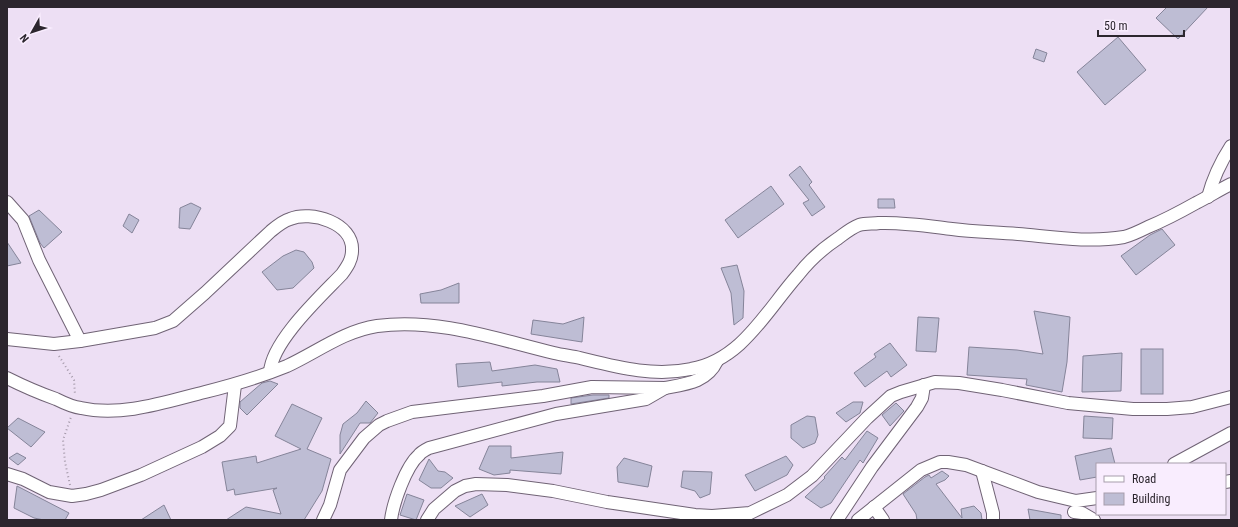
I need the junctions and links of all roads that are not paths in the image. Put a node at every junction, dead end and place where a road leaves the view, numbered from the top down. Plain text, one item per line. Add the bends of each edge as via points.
1 (1231, 146) edge
2 (1231, 184) edge
3 (1208, 197) junction
4 (7, 202) edge
5 (7, 339) edge
6 (80, 341) junction
7 (717, 360) junction
8 (633, 370) junction
9 (270, 372) junction
10 (7, 378) edge
11 (235, 385) junction
12 (924, 385) junction
13 (631, 387) junction
14 (665, 388) junction
15 (1231, 397) edge
16 (1231, 433) edge
17 (1176, 463) edge
18 (982, 471) junction
19 (7, 474) edge
20 (1096, 499) edge
21 (874, 507) junction
22 (1074, 511) edge
23 (323, 520) edge
24 (391, 520) edge
25 (428, 520) edge
26 (837, 520) edge
27 (858, 520) edge
28 (883, 520) edge
29 (993, 520) edge
30 (1094, 520) edge

1 - 3 street via 1213,178
2 - 3 street
3 - 7 street via 1127,236 1096,240 965,231 910,224 860,225 825,247 796,277 754,330
4 - 6 street via 23,220 39,260
5 - 6 street via 54,344
6 - 9 street via 155,328 173,321 271,230 290,218 320,217 334,224 351,242 352,251 348,265 291,329 280,346
7 - 8 street via 683,371
7 - 14 street via 711,371 703,377
8 - 9 street via 555,354 493,337 429,325 385,325 373,326 332,341
8 - 13 street
9 - 11 street
10 - 11 street via 74,407 98,410 116,410 180,399
11 - 19 street via 230,426 214,441 141,475 86,494 72,496 49,492
12 - 15 street via 945,382 1023,393 1068,403 1133,409 1192,407
12 - 25 street via 891,396 812,476 787,495 750,513 695,515 553,491 476,484 455,491 434,509
12 - 26 street via 922,398 917,407 872,467
13 - 14 street
13 - 23 street via 592,387 543,396 412,412 387,421 364,438 340,470
14 - 24 street via 646,399 556,414 429,448 419,455 410,467 397,495
16 - 17 street
18 - 21 street via 957,463 935,464 921,470
18 - 22 street via 1038,492
18 - 29 street
20 - 22 street
21 - 27 street
21 - 28 street
22 - 30 street

